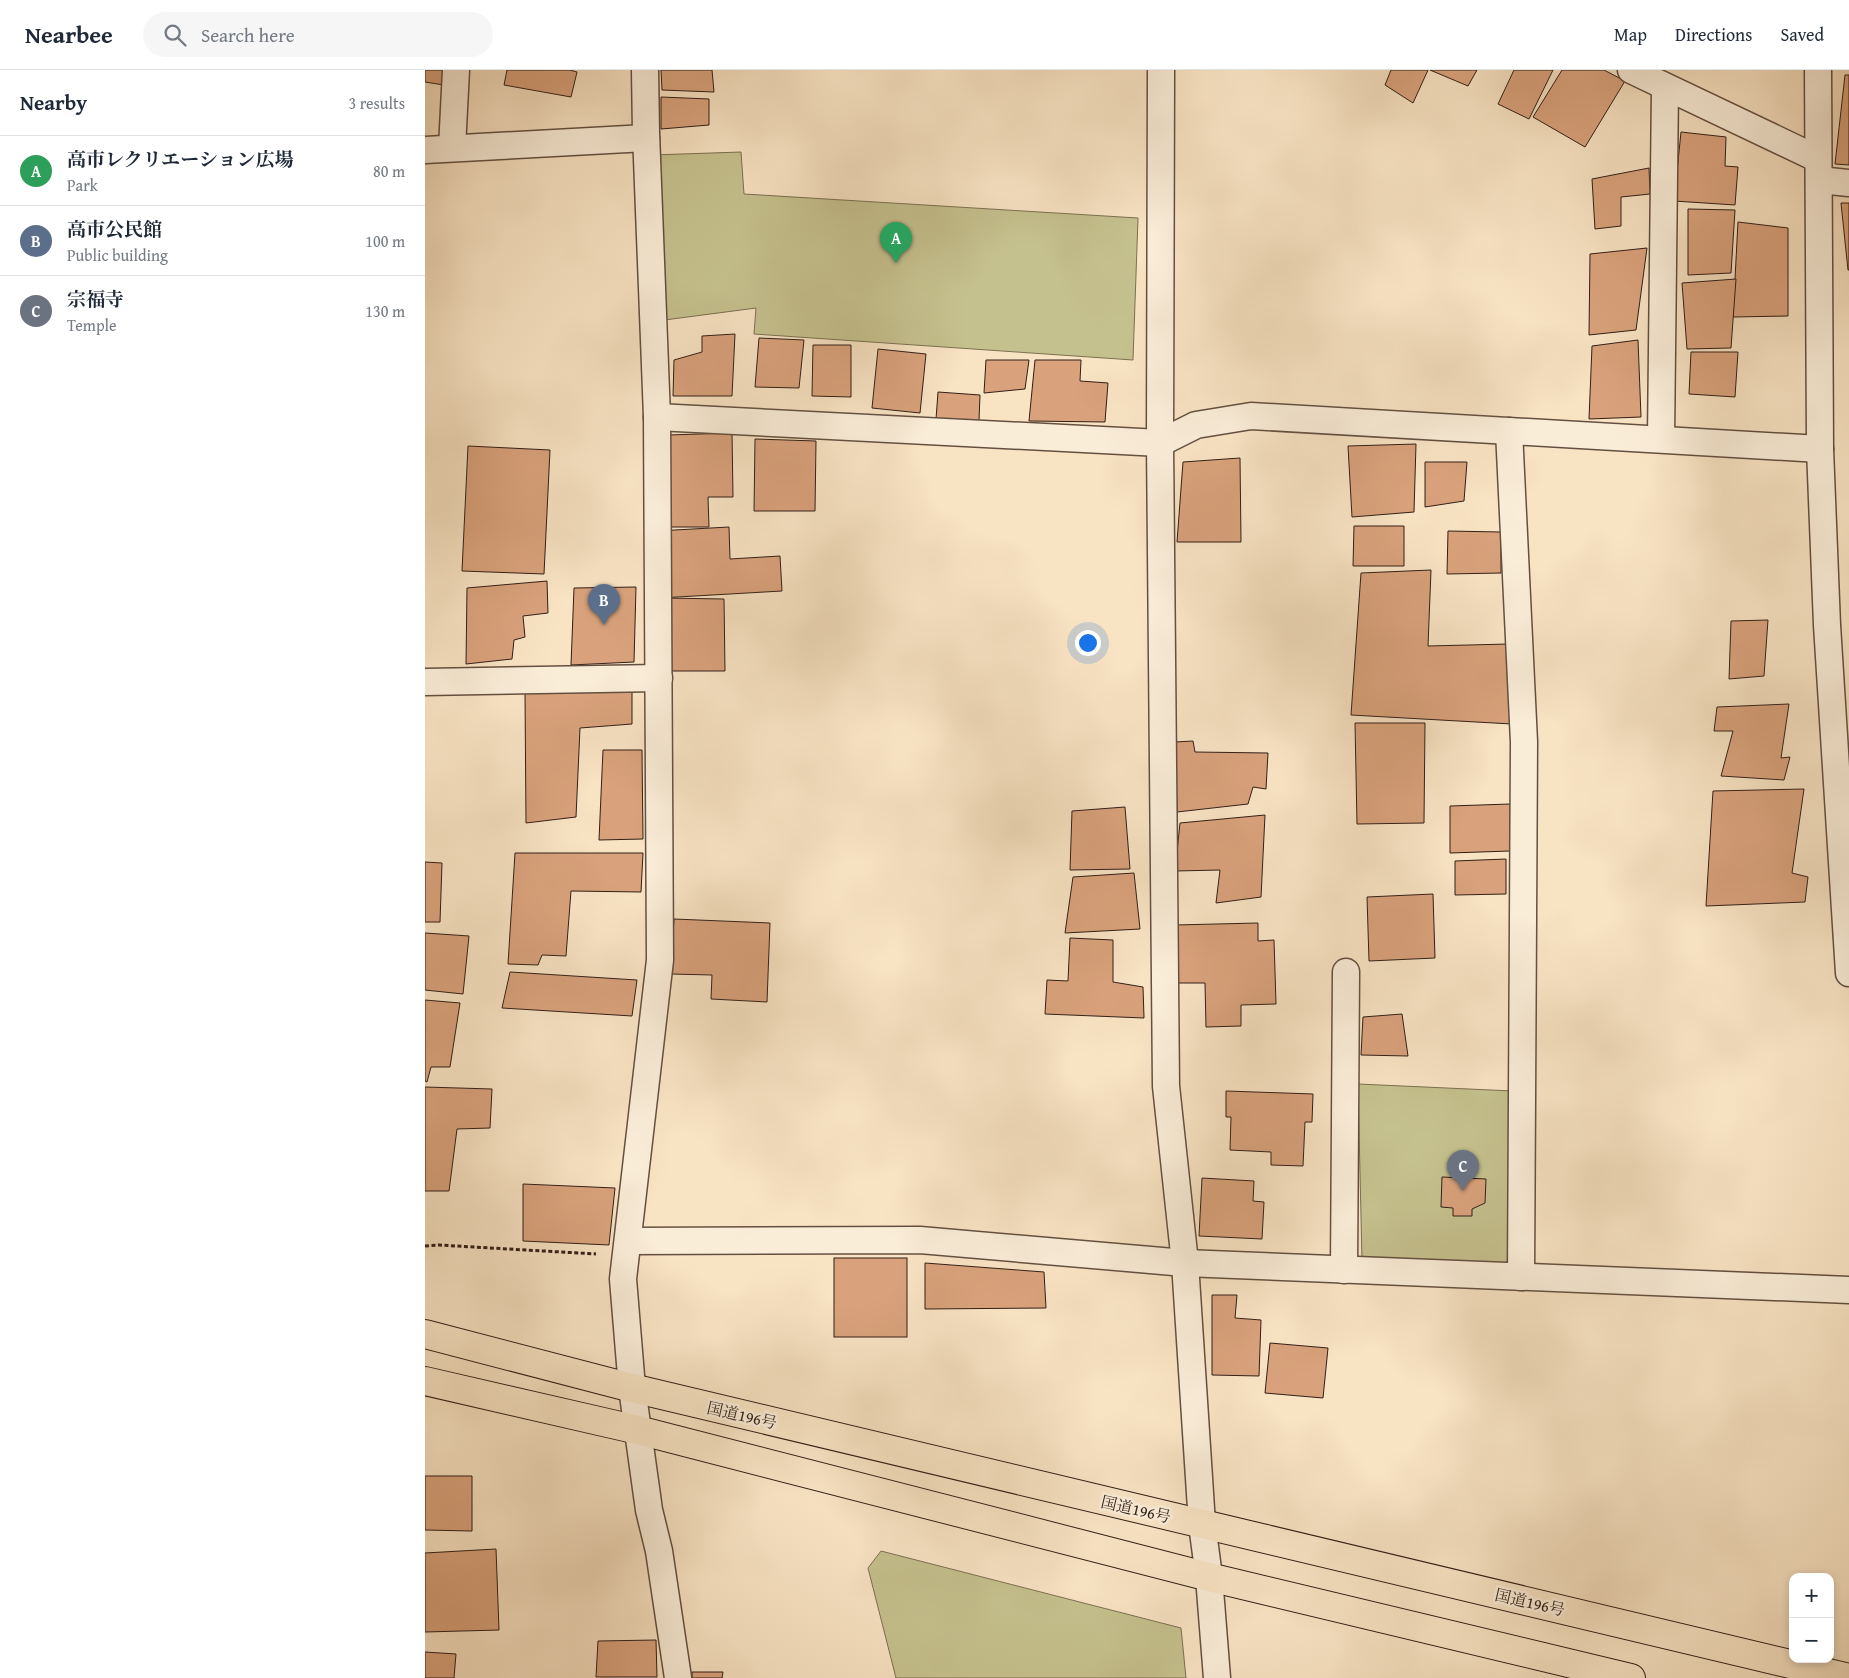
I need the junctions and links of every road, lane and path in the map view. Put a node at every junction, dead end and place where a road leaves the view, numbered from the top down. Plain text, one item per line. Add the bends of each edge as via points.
1 (456, 70) edge
2 (645, 70) edge
3 (1161, 70) edge
4 (1631, 70) edge
5 (1818, 70) edge
6 (1665, 86) junction
7 (646, 138) junction
8 (452, 148) junction
9 (425, 150) edge
10 (1819, 170) junction
11 (1849, 183) edge
12 (657, 417) junction
13 (1509, 431) junction
14 (1661, 439) junction
15 (1159, 443) junction
16 (1820, 449) junction
17 (1838, 626) edge
18 (659, 678) junction
19 (425, 682) edge
20 (1347, 972) dead end
21 (1849, 973) edge
22 (425, 1246) edge
23 (627, 1248) junction
24 (1185, 1263) junction
25 (1344, 1270) junction
26 (1521, 1277) junction
27 (1849, 1290) edge
28 (425, 1334) edge
29 (425, 1381) edge
30 (632, 1388) junction
31 (638, 1430) junction
32 (1202, 1524) junction
33 (1209, 1577) junction
34 (678, 1678) edge
35 (1217, 1678) edge
36 (1631, 1678) edge
37 (1849, 1678) edge

1 - 8 street
2 - 7 street
3 - 15 street
4 - 6 street
5 - 10 street
6 - 10 street
6 - 14 street
7 - 8 street
7 - 12 street
8 - 9 street
10 - 11 street
10 - 16 street
12 - 15 street
12 - 18 street
13 - 14 street
13 - 15 street via 1251,416 1196,425
13 - 26 street via 1524,742
14 - 16 street
15 - 24 street via 1166,1086
16 - 17 street
17 - 21 street
18 - 19 street
18 - 23 street via 660,960
20 - 25 street
22 - 23 path
23 - 24 street via 920,1240
23 - 30 street via 623,1279
24 - 25 street
24 - 32 street
25 - 26 street
26 - 27 street
28 - 30 highway, 国道196号
29 - 31 highway
30 - 31 street
30 - 32 highway, 国道196号
31 - 33 highway
31 - 34 street
32 - 33 street
32 - 37 highway, 国道196号
33 - 35 street
33 - 36 highway

